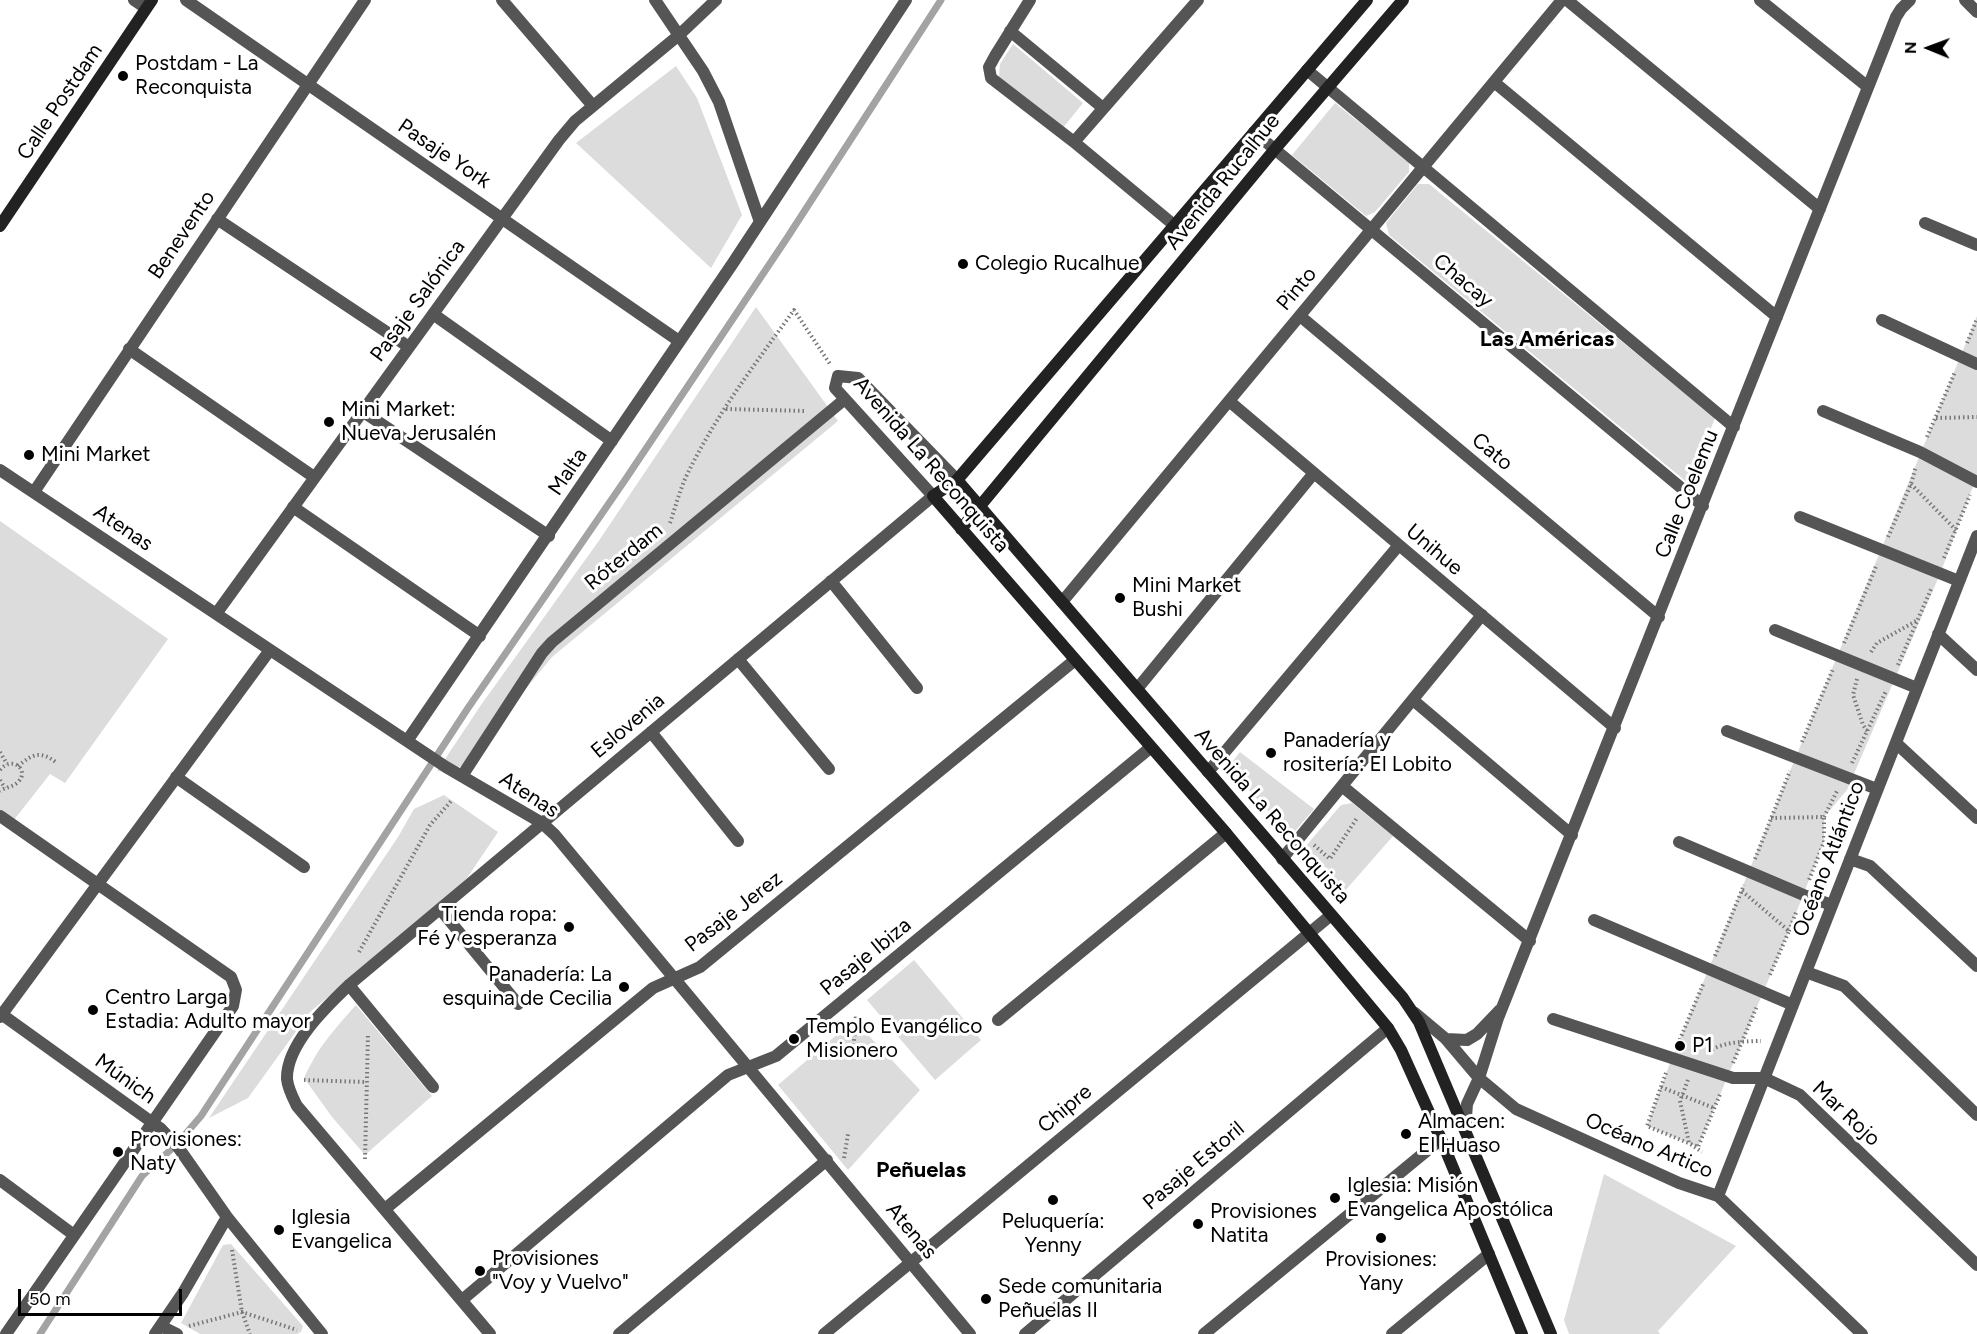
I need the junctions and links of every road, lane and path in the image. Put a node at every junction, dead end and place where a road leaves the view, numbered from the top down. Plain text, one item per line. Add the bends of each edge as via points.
1 (134, 0) edge
2 (186, 0) edge
3 (365, 0) edge
4 (502, 0) edge
5 (655, 0) edge
6 (716, 0) edge
7 (906, 0) edge
8 (1030, 0) edge
9 (1198, 0) edge
10 (1367, 0) edge
11 (1403, 0) edge
12 (1565, 0) edge
13 (1760, 0) edge
14 (1910, 0) edge
15 (1965, 0) edge
16 (149, 4) edge
17 (1977, 12) edge
18 (1010, 31) junction
19 (679, 35) junction
20 (1307, 70) junction
21 (1494, 82) junction
22 (307, 83) junction
23 (1327, 87) junction
24 (1868, 87) junction
25 (593, 106) junction
26 (1103, 108) junction
27 (1254, 132) junction
28 (1074, 142) junction
29 (1275, 149) junction
30 (1423, 168) junction
31 (1820, 209) junction
32 (502, 218) junction
33 (217, 219) junction
34 (760, 222) junction
35 (1925, 223) dead end
36 (1174, 225) junction
37 (0, 226) edge
38 (1372, 230) junction
39 (1977, 245) edge
40 (432, 314) junction
41 (1300, 316) junction
42 (1777, 317) junction
43 (1977, 319) edge
44 (1882, 320) dead end
45 (679, 341) junction
46 (409, 347) junction
47 (129, 349) junction
48 (1963, 352) dead end
49 (1959, 363) dead end
50 (1977, 364) edge
51 (838, 376) junction
52 (845, 399) junction
53 (1229, 401) junction
54 (726, 409) junction
55 (362, 411) junction
56 (1823, 411) dead end
57 (827, 413) junction
58 (1977, 417) edge
59 (1936, 418) junction
60 (1734, 427) junction
61 (612, 441) junction
62 (1920, 452) junction
63 (0, 470) edge
64 (1314, 473) junction
65 (314, 477) junction
66 (957, 480) junction
67 (1976, 481) edge
68 (1911, 484) junction
69 (34, 492) junction
70 (933, 496) junction
71 (1703, 506) junction
72 (293, 507) junction
73 (981, 507) junction
74 (1800, 517) dead end
75 (961, 529) junction
76 (1956, 530) junction
77 (549, 536) junction
78 (1977, 536) edge
79 (1398, 544) junction
80 (663, 549) junction
81 (1883, 551) junction
82 (1938, 573) junction
83 (831, 581) junction
84 (1959, 581) junction
85 (1062, 602) junction
86 (216, 614) junction
87 (1482, 615) junction
88 (1659, 617) junction
89 (1775, 630) dead end
90 (1938, 634) junction
91 (480, 636) junction
92 (270, 650) junction
93 (1838, 656) junction
94 (738, 659) junction
95 (1075, 660) junction
96 (1977, 670) edge
97 (1892, 678) junction
98 (917, 688) dead end
99 (1917, 688) junction
100 (1137, 689) junction
101 (1413, 700) junction
102 (1615, 728) junction
103 (1727, 731) dead end
104 (651, 732) junction
105 (407, 741) junction
106 (1896, 743) junction
107 (1150, 747) junction
108 (0, 752) edge
109 (1796, 758) junction
110 (57, 763) dead end
111 (7, 764) junction
112 (18, 766) junction
113 (829, 769) dead end
114 (0, 770) edge
115 (1208, 772) junction
116 (462, 776) junction
117 (176, 777) junction
118 (1845, 777) junction
119 (0, 780) edge
120 (1342, 786) junction
121 (2, 789) edge
122 (1877, 789) junction
123 (452, 800) dead end
124 (1366, 806) junction
125 (0, 816) edge
126 (1824, 817) junction
127 (1771, 818) junction
128 (1977, 818) edge
129 (542, 823) junction
130 (1226, 834) junction
131 (1302, 835) junction
132 (1572, 835) junction
133 (738, 841) dead end
134 (1679, 842) dead end
135 (1282, 859) junction
136 (1850, 859) junction
137 (304, 867) dead end
138 (1749, 872) junction
139 (97, 884) junction
140 (1742, 891) junction
141 (1803, 895) junction
142 (1832, 905) junction
143 (440, 909) junction
144 (1331, 915) junction
145 (1594, 921) dead end
146 (1789, 931) junction
147 (1308, 933) junction
148 (1530, 941) junction
149 (358, 954) dead end
150 (1977, 966) edge
151 (1709, 970) junction
152 (1806, 972) junction
153 (674, 978) junction
154 (349, 986) junction
155 (1762, 993) junction
156 (519, 1004) dead end
157 (1505, 1005) junction
158 (1793, 1005) junction
159 (1410, 1009) junction
160 (856, 1014) dead end
161 (1, 1015) edge
162 (1552, 1019) dead end
163 (998, 1020) dead end
164 (368, 1025) dead end
165 (1388, 1028) junction
166 (1446, 1039) junction
167 (853, 1054) dead end
168 (1672, 1058) junction
169 (749, 1067) junction
170 (1728, 1076) junction
171 (1479, 1078) junction
172 (1764, 1078) junction
173 (303, 1080) dead end
174 (365, 1082) junction
175 (433, 1087) dead end
176 (1661, 1088) junction
177 (1714, 1108) junction
178 (1977, 1115) edge
179 (156, 1126) junction
180 (1465, 1132) junction
181 (848, 1134) dead end
182 (1441, 1139) junction
183 (365, 1160) dead end
184 (826, 1160) junction
185 (843, 1168) dead end
186 (0, 1180) edge
187 (1718, 1196) junction
188 (385, 1209) junction
189 (227, 1217) junction
190 (74, 1235) junction
191 (232, 1249) dead end
192 (1488, 1254) junction
193 (911, 1262) junction
194 (1977, 1265) edge
195 (462, 1300) junction
196 (242, 1312) junction
197 (166, 1331) edge
198 (307, 1333) edge
199 (6, 1334) edge
200 (250, 1334) edge
201 (322, 1334) edge
202 (490, 1334) edge
203 (619, 1334) edge
204 (824, 1334) edge
205 (970, 1334) edge
206 (1024, 1334) edge
207 (1204, 1334) edge
208 (1392, 1334) edge
209 (1522, 1334) edge
210 (1551, 1334) edge
211 (1862, 1334) edge

1 - 16 street
2 - 22 street, Pasaje York
3 - 22 street, Benevento
4 - 25 street
5 - 19 street
6 - 19 street, Pasaje Salónica
7 - 34 street, Malta
8 - 18 street
9 - 26 street
10 - 20 street, Avenida Rucalhue
11 - 23 street, Avenida Rucalhue
12 - 21 street, Pinto
12 - 31 street
13 - 24 street
14 - 24 street, Calle Coelemu via 1896,17
15 - 17 street
16 - 37 street, Calle Postdam
18 - 26 street
18 - 28 street via 989,67 991,78
19 - 25 street, Pasaje Salónica
19 - 34 street via 719,102
20 - 23 street
20 - 27 street, Avenida Rucalhue
21 - 30 street, Pinto
21 - 42 street
22 - 32 street, Pasaje York
22 - 33 street, Benevento
23 - 29 street, Avenida Rucalhue
23 - 30 street
24 - 31 street, Calle Coelemu
25 - 32 street, Pasaje Salónica via 559,140
26 - 28 street
27 - 29 street, Chacay
27 - 36 street, Avenida Rucalhue
28 - 36 street
29 - 38 street, Chacay
29 - 73 street, Avenida Rucalhue
30 - 38 street, Pinto
30 - 60 street
31 - 42 street, Calle Coelemu
32 - 40 street, Pasaje Salónica
32 - 45 street, Pasaje York
33 - 46 street
33 - 47 street, Benevento
34 - 45 street, Malta
35 - 39 street
36 - 66 street, Avenida Rucalhue
38 - 41 street, Pinto
38 - 71 street, Chacay
40 - 46 street, Pasaje Salónica
40 - 61 street
41 - 53 street, Pinto
41 - 88 street, Cato
42 - 60 street, Calle Coelemu
43 - 48 path
44 - 50 street
45 - 61 street, Malta
46 - 55 street, Pasaje Salónica
47 - 65 street
47 - 69 street, Benevento
49 - 59 path
51 - 52 street, Avenida La Reconquista via 835,388
51 - 54 path via 794,310
51 - 66 street, Avenida La Reconquista via 858,378
52 - 57 street, Róterdam
52 - 70 street, Avenida La Reconquista
53 - 64 street, Unihue
53 - 85 street, Pinto
54 - 57 path
54 - 80 path via 702,444 684,482
55 - 65 street, Pasaje Salónica
55 - 77 street
56 - 62 street
57 - 80 street, Róterdam
58 - 59 path
59 - 62 path
60 - 71 street, Calle Coelemu
61 - 77 street, Malta
62 - 67 street
62 - 68 path
63 - 69 street, Atenas
64 - 79 street, Unihue
64 - 100 street
65 - 72 street, Pasaje Salónica
66 - 70 street, Avenida Rucalhue
66 - 73 street, Avenida La Reconquista
67 - 76 path
68 - 76 path
68 - 81 path
69 - 86 street, Atenas
70 - 75 street, Avenida La Reconquista
70 - 83 street, Eslovenia
71 - 88 street, Calle Coelemu
72 - 86 street, Pasaje Salónica
72 - 91 street
73 - 75 street, Avenida Rucalhue
73 - 85 street, Avenida La Reconquista
74 - 81 street
75 - 95 street, Avenida La Reconquista
76 - 82 path
77 - 91 street, Malta
78 - 84 street, Océano Atlántico
79 - 87 street, Unihue
79 - 115 street
80 - 116 street, Róterdam via 542,652
81 - 82 street
81 - 93 path
82 - 84 street
82 - 97 path
83 - 94 street, Eslovenia
83 - 98 street
84 - 90 street, Océano Atlántico
85 - 100 street, Avenida La Reconquista
86 - 92 street, Atenas
87 - 101 street
87 - 102 street, Unihue
88 - 102 street, Calle Coelemu
89 - 93 street
90 - 96 street
90 - 99 street, Océano Atlántico
91 - 105 street, Malta
92 - 105 street, Atenas
92 - 117 street
93 - 97 street
93 - 109 path
94 - 104 street, Eslovenia
94 - 113 street
95 - 107 street, Avenida La Reconquista
95 - 153 street, Pasaje Jerez via 700,967
97 - 99 street
97 - 118 path
99 - 106 street, Océano Atlántico
100 - 115 street, Avenida La Reconquista
101 - 120 street
101 - 132 street
102 - 132 street, Calle Coelemu
103 - 109 street
104 - 129 street, Eslovenia
104 - 133 street
105 - 116 street, Atenas
106 - 122 street, Océano Atlántico
106 - 128 street
107 - 130 street, Avenida La Reconquista
107 - 169 street, Pasaje Ibiza via 776,1056
108 - 111 path
109 - 118 street
109 - 127 path
110 - 112 path via 39,754
111 - 112 path
111 - 114 path
112 - 121 path via 21,778 16,785
115 - 135 street, Avenida La Reconquista
116 - 129 street, Atenas
117 - 137 street
117 - 139 street
118 - 122 street
118 - 126 path
119 - 121 path
120 - 124 street
120 - 131 street
122 - 136 street, Océano Atlántico
123 - 149 path via 430,825
124 - 131 path via 1330,859
124 - 148 street
125 - 139 street
126 - 127 path
126 - 141 path via 1824,842
127 - 138 path
129 - 143 street, Eslovenia
129 - 153 street, Atenas
130 - 147 street, Avenida La Reconquista
130 - 163 street
131 - 135 street
132 - 148 street, Calle Coelemu
134 - 138 street
135 - 144 street, Avenida La Reconquista
136 - 142 street, Océano Atlántico
136 - 150 street via 1870,866
138 - 140 path
138 - 141 street
139 - 161 street
139 - 179 street via 231,977 236,990 233,1006
140 - 146 path
140 - 151 path
141 - 142 street
141 - 146 path
142 - 152 street, Océano Atlántico
143 - 154 street, Eslovenia
143 - 156 street
144 - 147 street, Chipre
144 - 159 street, Avenida La Reconquista
145 - 151 street
146 - 155 path
147 - 165 street, Avenida La Reconquista
147 - 193 street, Chipre
148 - 157 street, Calle Coelemu
151 - 155 street
151 - 168 path
152 - 158 street, Océano Atlántico
152 - 178 street via 1844,986
153 - 169 street, Atenas
153 - 188 street, Pasaje Jerez via 653,988
154 - 175 street
154 - 188 street, Eslovenia via 307,1031 292,1055 287,1079 297,1106
155 - 158 street
155 - 170 path
157 - 166 street, Calle Coelemu via 1467,1040
157 - 171 street, Calle Coelemu
158 - 172 street, Océano Atlántico
159 - 166 street, Océano Artico
159 - 180 street, Avenida La Reconquista
160 - 167 path
161 - 179 street, Múnich
162 - 168 street, Mar Rojo
164 - 174 path
165 - 182 street, Avenida La Reconquista
165 - 206 street, Pasaje Estoril
166 - 171 street, Océano Artico
168 - 170 street, Mar Rojo
168 - 176 path
169 - 184 street, Atenas
169 - 195 street, Pasaje Ibiza via 728,1075
170 - 172 street, Mar Rojo
170 - 177 path
171 - 180 street, Calle Coelemu via 1467,1104
171 - 187 street, Océano Artico via 1516,1110 1679,1183
172 - 187 street, Océano Atlántico
172 - 194 street, Mar Rojo via 1800,1095
173 - 174 path
174 - 183 path
176 - 177 path
176 - 177 path via 1647,1126 1698,1147
179 - 189 street, Múnich via 178,1148
179 - 190 street
180 - 210 street, Avenida La Reconquista
181 - 185 path
182 - 192 street, Avenida La Reconquista
182 - 207 street
184 - 193 street, Atenas
184 - 203 street
186 - 190 street
187 - 211 street, Océano Artico
188 - 195 street, Eslovenia
189 - 197 street
189 - 201 street, Múnich
190 - 199 street
191 - 196 path
192 - 208 street
192 - 209 street, Avenida La Reconquista
193 - 204 street, Chipre
193 - 205 street, Atenas
195 - 202 street, Eslovenia
196 - 197 path
196 - 198 path
196 - 200 path

